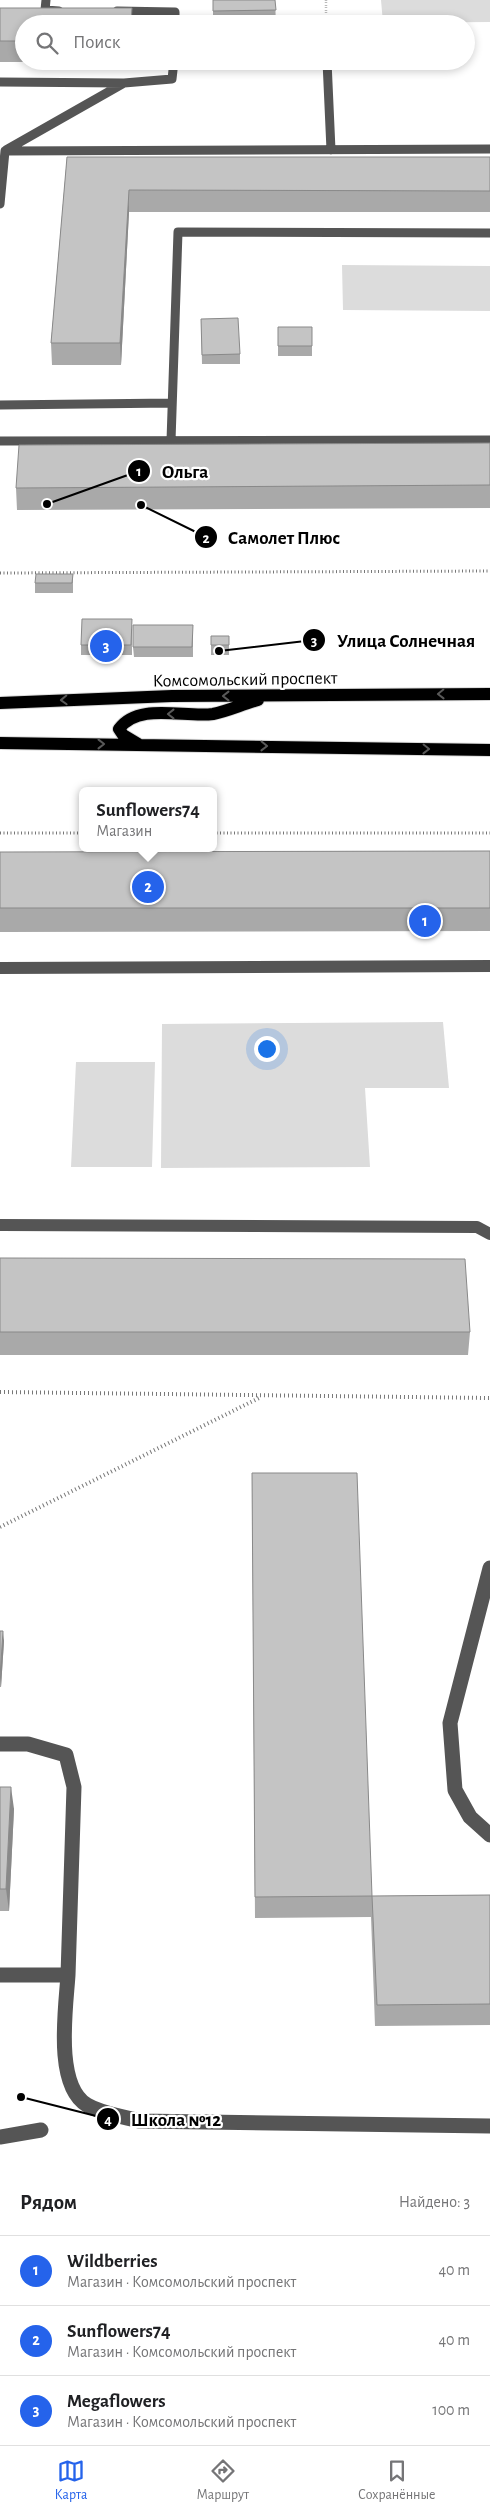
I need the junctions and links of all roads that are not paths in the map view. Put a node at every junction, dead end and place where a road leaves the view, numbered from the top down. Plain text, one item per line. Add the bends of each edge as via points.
1 (46, 0) edge
2 (175, 0) edge
3 (65, 11) edge
4 (105, 11) edge
5 (175, 12) joint
6 (173, 70) edge
7 (327, 70) edge
8 (0, 82) edge
9 (124, 82) junction
10 (490, 149) edge
11 (331, 150) junction
12 (2, 151) edge
13 (0, 204) edge
14 (490, 233) edge
15 (172, 403) junction
16 (0, 404) edge
17 (490, 440) edge
18 (0, 441) edge
19 (171, 441) junction
20 (490, 694) edge
21 (270, 696) junction
22 (0, 703) edge
23 (0, 743) edge
24 (138, 744) junction
25 (490, 750) edge
26 (490, 966) edge
27 (0, 968) edge
28 (0, 1225) edge
29 (490, 1234) edge
30 (490, 1568) edge
31 (0, 1744) edge
32 (490, 1835) edge
33 (0, 1975) edge
34 (68, 1975) junction
35 (490, 2126) edge
36 (41, 2130) dead end
37 (0, 2137) edge

1 - 3 lane via 45,10
2 - 5 lane
4 - 5 lane
6 - 9 lane via 172,79
7 - 11 lane
8 - 9 lane
9 - 12 lane
10 - 11 lane
11 - 12 lane
12 - 13 lane
14 - 15 lane via 178,232
15 - 16 lane
15 - 19 lane
17 - 19 lane
18 - 19 lane
20 -> 21 main road, Комсомольский проспект
21 -> 22 main road, Комсомольский проспект via 172,696
21 -> 24 main road via 211,714 129,717 121,722 119,729
23 -> 24 main road
24 -> 25 main road
26 - 27 lane
28 - 29 lane via 477,1227
30 - 32 lane via 450,1723 454,1790 470,1818
31 - 34 lane via 28,1744 66,1755 74,1787
33 - 34 lane
34 - 35 lane via 65,2061 71,2087 85,2104 140,2121
36 - 37 lane

